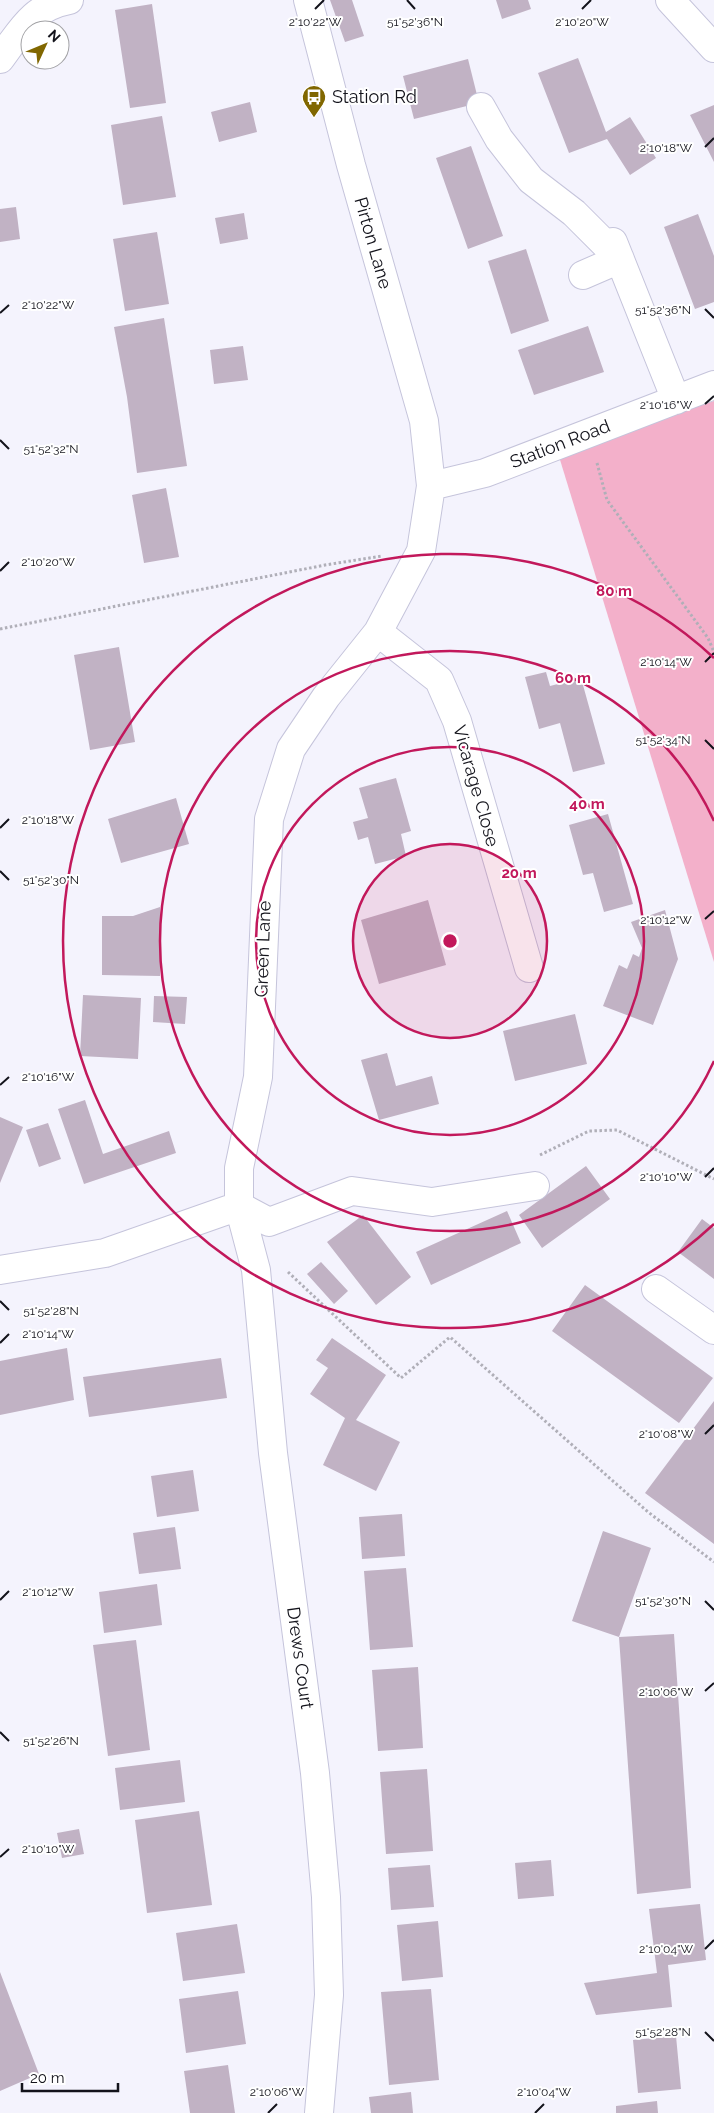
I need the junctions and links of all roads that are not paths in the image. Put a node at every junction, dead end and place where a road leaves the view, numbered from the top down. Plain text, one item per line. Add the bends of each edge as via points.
1 (68, 0) edge
2 (308, 0) edge
3 (670, 0) edge
4 (714, 48) edge
5 (0, 58) edge
6 (481, 107) dead end
7 (607, 229) dead end
8 (620, 259) junction
9 (583, 275) dead end
10 (714, 384) edge
11 (676, 400) junction
12 (431, 486) junction
13 (378, 632) junction
14 (529, 968) dead end
15 (535, 1186) dead end
16 (239, 1206) junction
17 (0, 1270) edge
18 (656, 1290) dead end
19 (714, 1330) edge
20 (319, 2113) edge

1 - 5 street via 53,3 36,13
2 - 12 street, Pirton Lane via 351,166 424,421
3 - 4 street
6 - 8 street via 499,139 531,180 574,212
7 - 8 street
8 - 9 street
8 - 11 street
10 - 11 street, Station Road
11 - 12 street, Station Road via 485,473
12 - 13 street, Green Lane via 421,551
13 - 14 street, Vicarage Close via 439,680 454,713
13 - 16 street, Green Lane via 326,697 291,749 268,819 258,1077 239,1168
15 - 16 street via 432,1202 352,1191 269,1222
16 - 17 street via 105,1253
16 - 20 street, Drews Court via 256,1270 273,1453 315,1773 326,1897 329,1995
18 - 19 street

